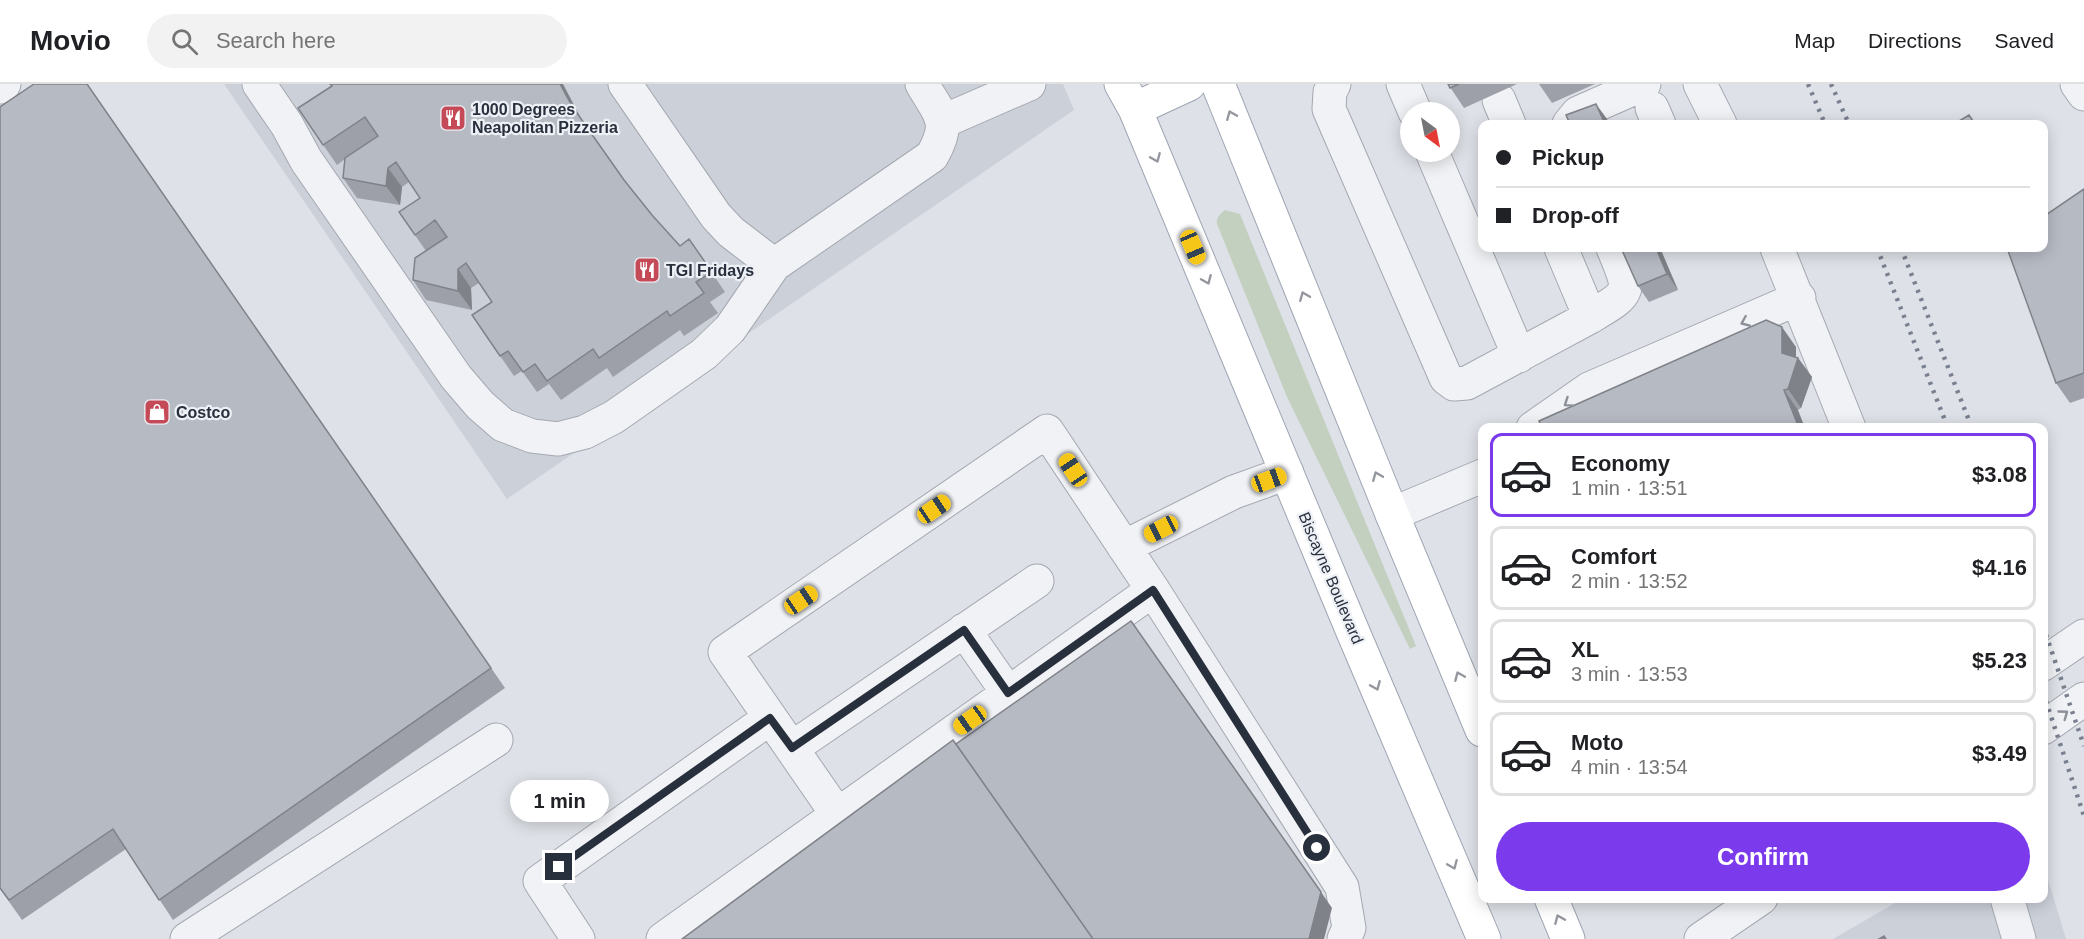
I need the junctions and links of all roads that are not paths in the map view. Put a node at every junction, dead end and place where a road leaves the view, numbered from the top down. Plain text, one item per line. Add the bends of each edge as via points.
1 (4, 84) edge
2 (259, 84) edge
3 (625, 84) edge
4 (922, 84) edge
5 (1029, 84) edge
6 (1190, 84) edge
7 (1218, 84) edge
8 (1335, 84) edge
9 (1403, 84) edge
10 (1700, 84) edge
11 (2077, 84) edge
12 (0, 87) edge
13 (2084, 94) edge
14 (1128, 97) edge
15 (1411, 102) edge
16 (1652, 106) edge
17 (1572, 120) edge
18 (1718, 120) edge
19 (944, 121) junction
20 (1436, 162) edge
21 (1563, 252) edge
22 (1615, 252) edge
23 (1779, 252) edge
24 (774, 265) junction
25 (1799, 298) junction
26 (1590, 317) junction
27 (1519, 356) junction
28 (1540, 423) edge
29 (1847, 423) edge
30 (1287, 473) junction
31 (1478, 478) edge
32 (1392, 514) junction
33 (1124, 547) junction
34 (1037, 581) dead end
35 (1153, 590) junction
36 (964, 630) junction
37 (2084, 636) edge
38 (2048, 661) edge
39 (1008, 693) junction
40 (2084, 699) edge
41 (770, 718) junction
42 (1478, 720) edge
43 (2048, 725) edge
44 (496, 740) dead end
45 (792, 748) junction
46 (837, 814) junction
47 (1553, 903) edge
48 (1754, 903) edge
49 (2008, 903) edge
50 (187, 939) edge
51 (578, 939) edge
52 (663, 939) edge
53 (1344, 939) edge
54 (1484, 939) edge
55 (1568, 939) edge
56 (1701, 939) edge
57 (2019, 939) edge

1 - 12 street
2 - 24 street via 306,160 456,377 503,425 532,436 558,439 585,432 615,417 704,354 730,329
3 - 24 street via 716,216
4 - 19 street
5 - 19 street
6 - 14 main road
32 -> 7 main road
8 - 27 street via 1329,109 1446,378 1454,384 1467,383
9 - 15 street
10 - 18 street
11 - 13 street
14 -> 30 main road, Biscayne Boulevard
16 - 17 street via 1578,113
19 - 24 street via 932,156
20 - 27 street
21 - 26 street
22 - 26 street via 1626,278 1625,290 1620,299
23 - 25 street
25 -> 28 street via 1589,389
25 - 29 street
26 - 27 street
30 - 33 street via 1234,492
30 -> 54 main road, Biscayne Boulevard
31 - 32 street
42 -> 32 main road
33 - 35 street
33 - 41 street via 1047,431 725,652
34 - 36 street
35 - 39 street
35 - 53 street via 1342,887 1349,928
36 - 39 street
36 - 45 street
37 - 38 street
39 - 46 street
43 -> 40 street
41 - 45 street
41 - 51 street via 540,881
44 - 50 street
45 - 46 street
46 - 52 street
55 -> 47 main road
48 - 56 street
49 - 57 street

